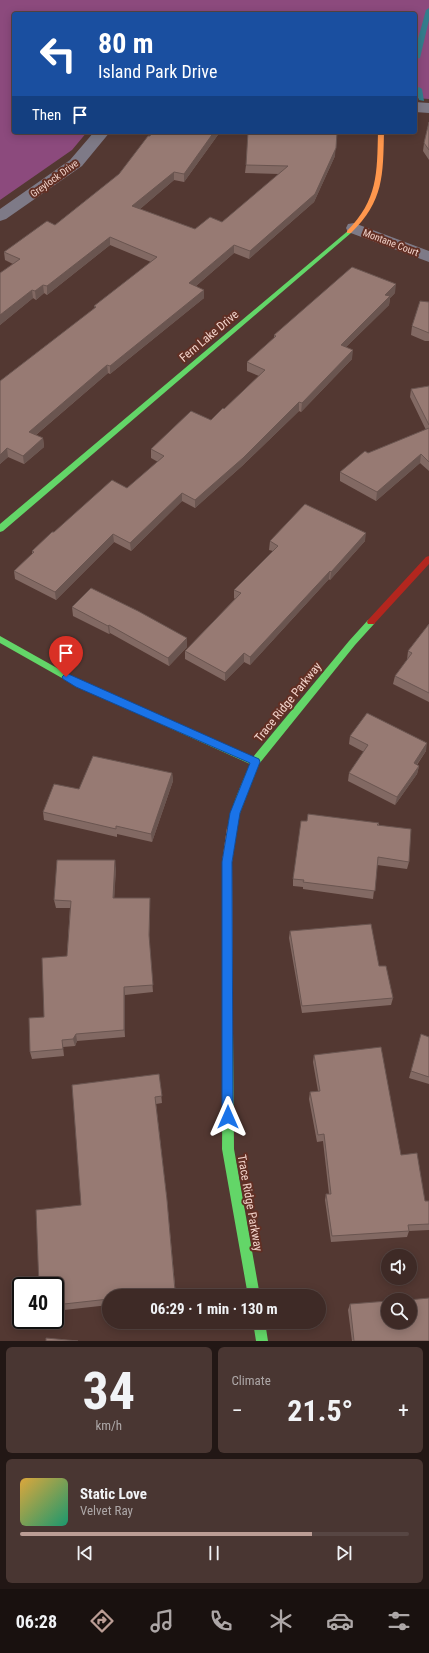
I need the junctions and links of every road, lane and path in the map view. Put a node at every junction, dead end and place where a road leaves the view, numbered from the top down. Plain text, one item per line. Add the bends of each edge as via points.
1 (417, 107) edge
2 (429, 108) edge
3 (100, 134) edge
4 (381, 134) edge
5 (0, 216) edge
6 (354, 228) junction
7 (429, 257) edge
8 (0, 529) edge
9 (429, 559) edge
10 (0, 639) edge
11 (255, 762) junction
12 (253, 1289) edge
13 (260, 1329) edge
14 (262, 1341) edge

1 - 2 street
3 - 5 street, Greylock Drive via 76,163
4 - 6 street, Fern Lake Drive via 378,188 366,213
6 - 7 street, Montane Court
6 - 8 street, Fern Lake Drive
9 - 11 street, Trace Ridge Parkway via 352,643
10 - 11 street via 79,684
11 - 12 street, Trace Ridge Parkway via 235,813 227,862 228,1149
13 - 14 street

